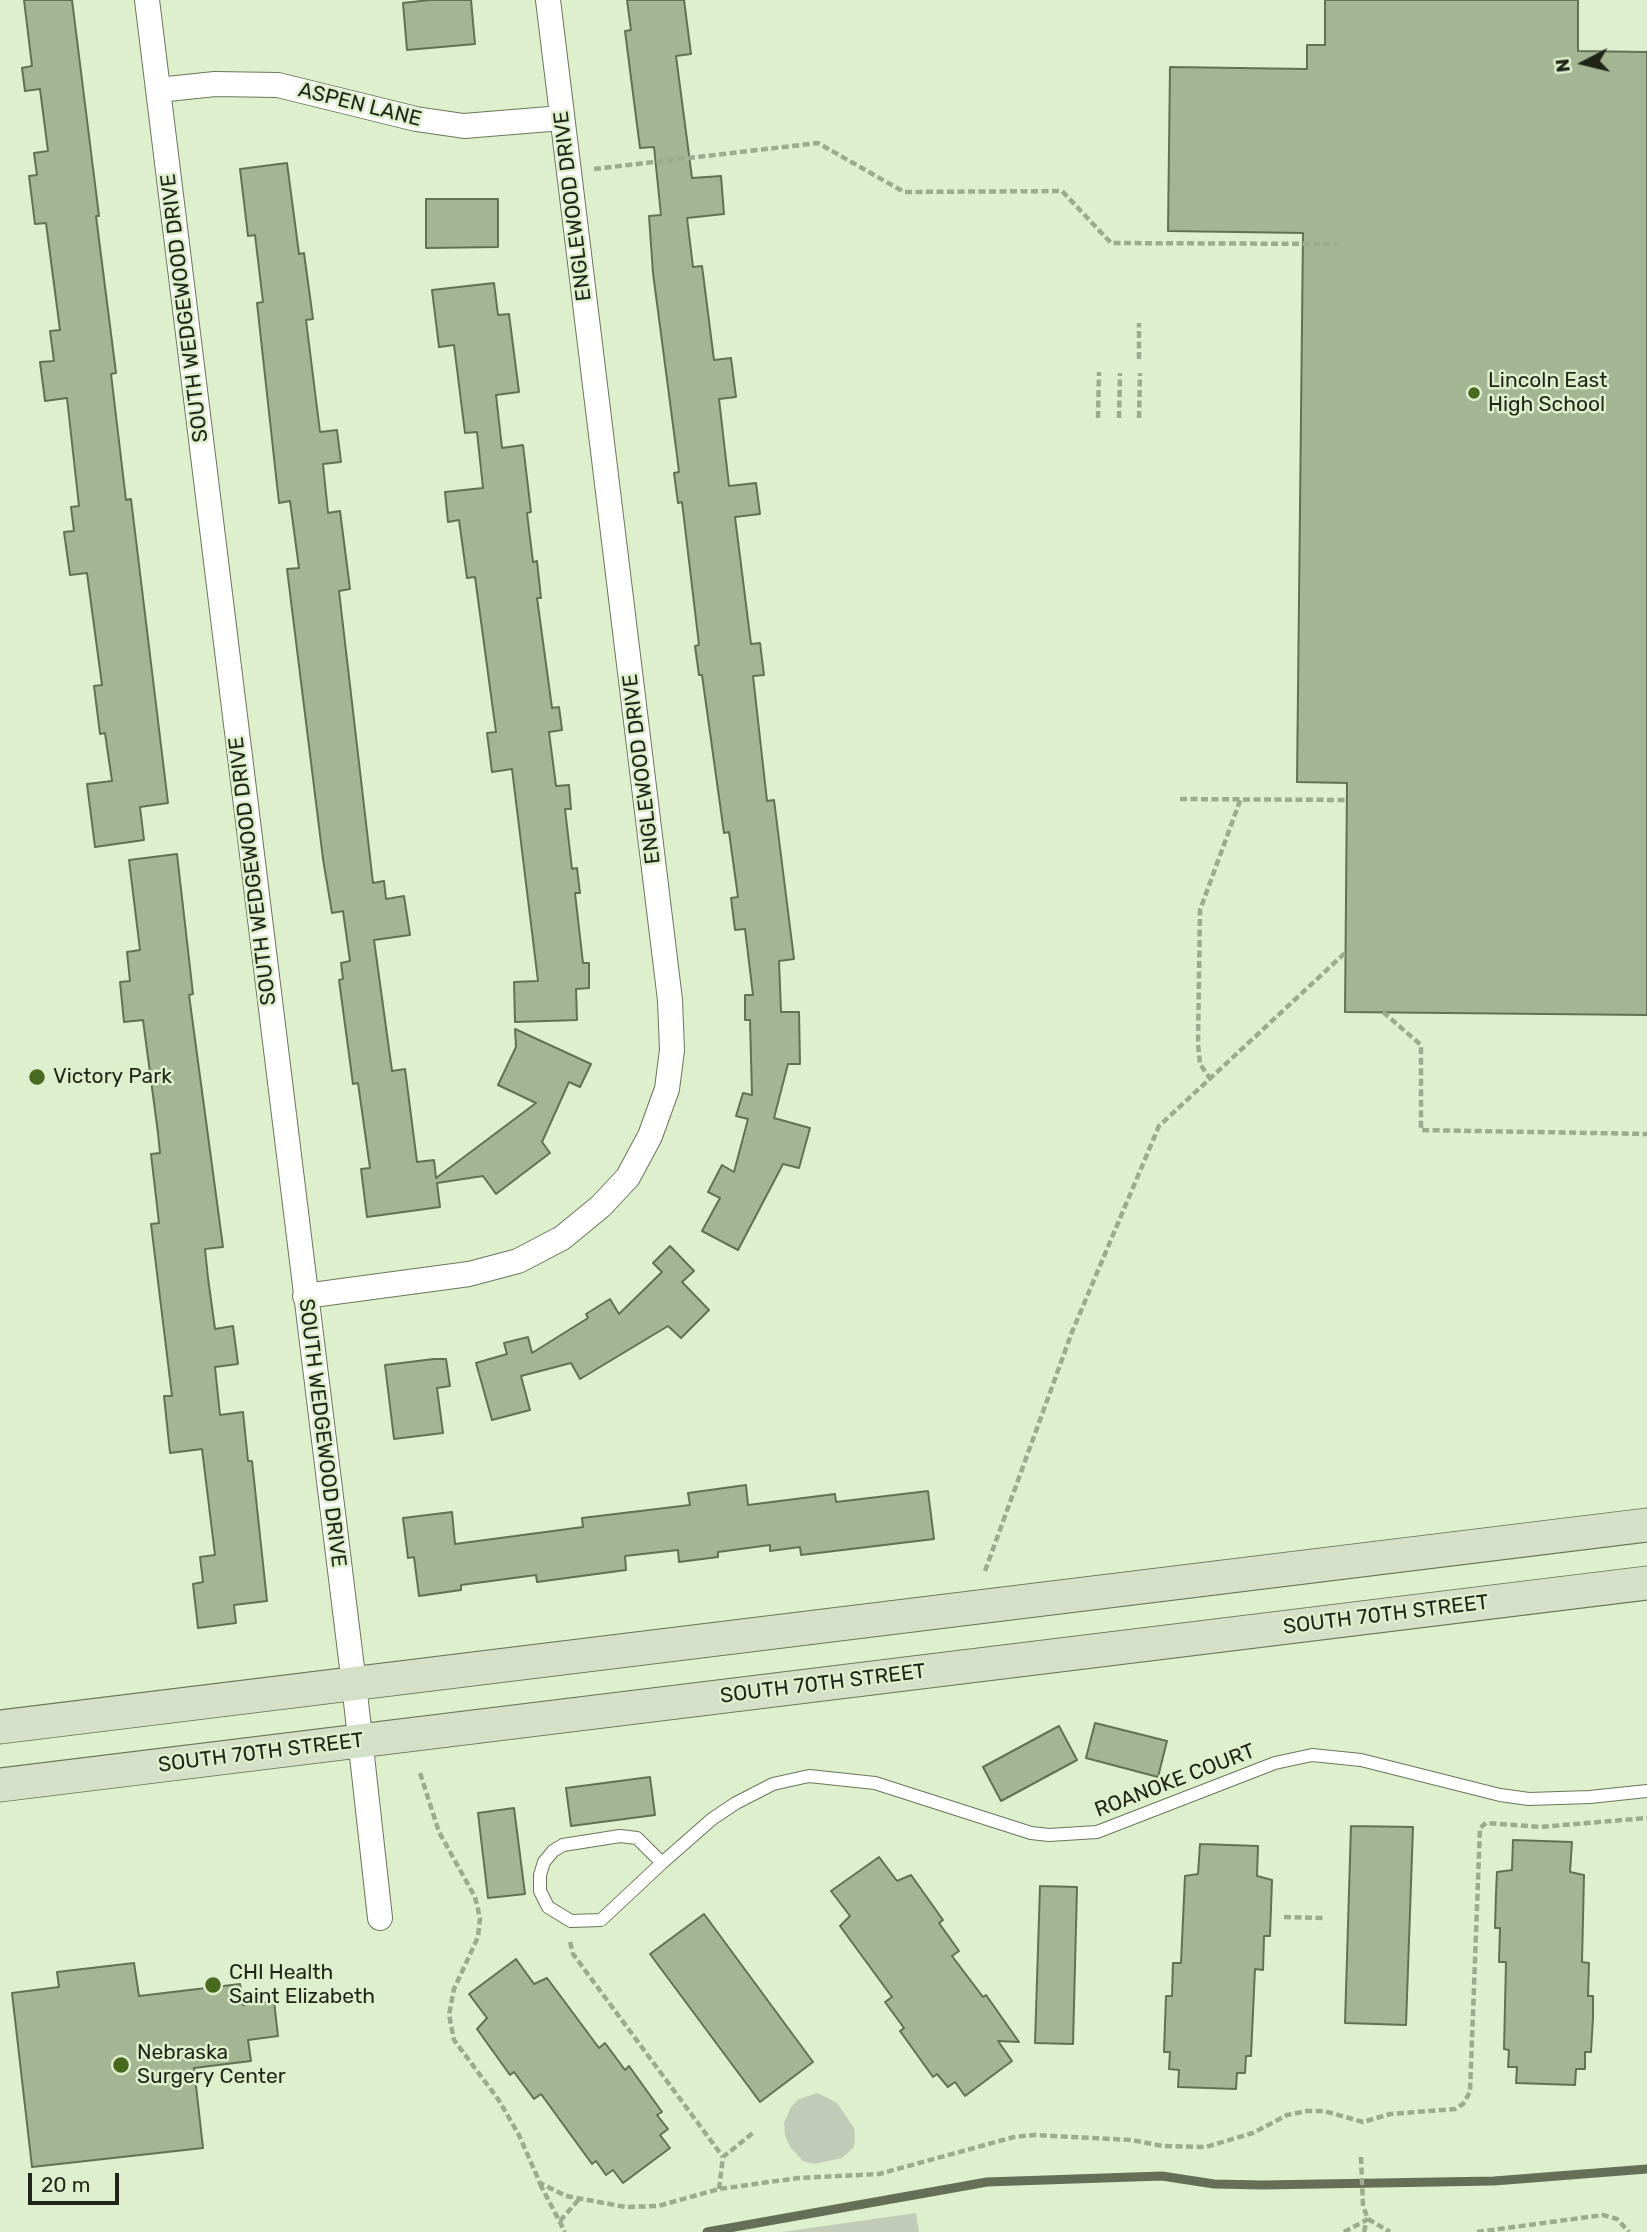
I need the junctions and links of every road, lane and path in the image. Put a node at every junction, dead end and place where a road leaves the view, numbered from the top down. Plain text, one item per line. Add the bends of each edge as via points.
1 (147, 0) edge
2 (548, 0) edge
3 (159, 90) junction
4 (562, 118) junction
5 (569, 172) junction
6 (1337, 244) dead end
7 (1139, 324) dead end
8 (1139, 359) dead end
9 (1099, 372) dead end
10 (1120, 373) dead end
11 (1140, 373) dead end
12 (1098, 418) dead end
13 (1119, 418) dead end
14 (1139, 418) dead end
15 (1241, 798) junction
16 (1180, 799) dead end
17 (1347, 800) dead end
18 (1345, 953) dead end
19 (1383, 1012) dead end
20 (1211, 1080) junction
21 (1647, 1134) edge
22 (305, 1296) junction
23 (1647, 1525) edge
24 (985, 1571) dead end
25 (1647, 1583) edge
26 (354, 1684) junction
27 (0, 1727) edge
28 (361, 1741) junction
29 (420, 1773) dead end
30 (0, 1786) edge
31 (1647, 1791) edge
32 (1647, 1818) edge
33 (662, 1863) junction
34 (1284, 1917) dead end
35 (380, 1918) dead end
36 (1323, 1918) dead end
37 (570, 1941) dead end
38 (754, 2132) dead end
39 (723, 2157) junction
40 (1360, 2157) dead end
41 (540, 2183) junction
42 (719, 2189) junction
43 (581, 2198) junction
44 (1368, 2218) junction
45 (560, 2221) junction
46 (564, 2230) edge
47 (1344, 2232) edge
48 (1364, 2232) edge
49 (1390, 2232) edge
50 (1477, 2232) edge
51 (1629, 2232) edge

1 - 3 street, SOUTH WEDGEWOOD DRIVE
2 - 4 street, ENGLEWOOD DRIVE
3 - 4 street, ASPEN LANE via 215,84 278,85 464,126
3 - 22 street, SOUTH WEDGEWOOD DRIVE
4 - 5 street, ENGLEWOOD DRIVE
5 - 6 path via 818,143 904,191 1062,191 1111,243
5 - 22 street, ENGLEWOOD DRIVE via 670,1000 673,1050 667,1089 650,1136 628,1177 562,1238 518,1261 470,1274
7 - 8 path
9 - 12 path
10 - 13 path
11 - 14 path
15 - 16 path
15 - 17 path
15 - 20 path via 1200,910 1198,1044 1200,1064
18 - 20 path
19 - 21 path via 1421,1045 1421,1130
20 - 24 path via 1159,1126 1072,1332
22 - 26 street, SOUTH WEDGEWOOD DRIVE
23 - 26 main road
25 - 28 main road, SOUTH 70TH STREET
26 - 27 main road
26 - 28 street, SOUTH WEDGEWOOD DRIVE
28 - 30 main road, SOUTH 70TH STREET
28 - 35 street, SOUTH WEDGEWOOD DRIVE
29 - 41 path via 439,1832 475,1897 480,1918 478,1937 454,1989 449,2029 498,2099
31 - 33 lane, ROANOKE COURT via 1529,1799 1361,1760 1312,1755 1275,1763 1097,1832 1049,1835 875,1783 809,1776 773,1784 745,1797
32 - 42 path via 1541,1827 1486,1823 1480,1828 1470,2092 1455,2109 1390,2114 1363,2122 1307,2111 1206,2147 1014,2137 879,2174 798,2178
33 - 33 lane, ROANOKE COURT via 601,1920 571,1922 548,1907 540,1891 544,1862 563,1845 620,1836 636,1838
34 - 36 path
37 - 39 path via 573,1954
38 - 39 path
39 - 42 path
40 - 44 path
41 - 43 path
41 - 45 path
42 - 43 path via 658,2206 626,2207
43 - 45 path
44 - 47 path
44 - 48 path
44 - 49 path
45 - 46 path
50 - 51 path via 1603,2215 1617,2219

